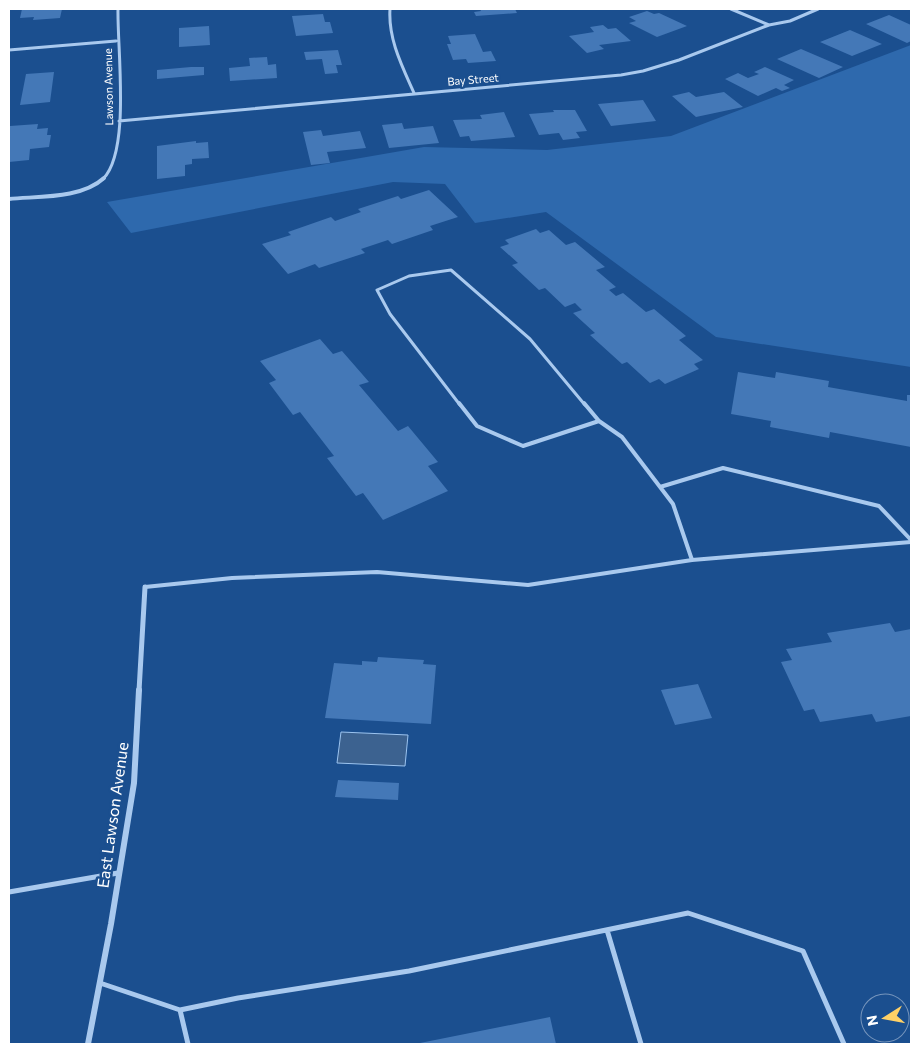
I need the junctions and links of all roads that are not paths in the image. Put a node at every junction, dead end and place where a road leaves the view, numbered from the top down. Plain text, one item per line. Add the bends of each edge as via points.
1 (118, 9) edge
2 (390, 9) edge
3 (731, 9) edge
4 (818, 9) edge
5 (769, 25) junction
6 (116, 41) junction
7 (9, 50) edge
8 (414, 93) junction
9 (119, 122) junction
10 (9, 199) edge
11 (599, 422) junction
12 (660, 486) junction
13 (911, 541) edge
14 (692, 560) junction
15 (145, 587) joint
16 (118, 874) junction
17 (9, 892) edge
18 (607, 930) junction
19 (100, 984) junction
20 (180, 1010) junction
21 (88, 1044) edge
22 (188, 1044) edge
23 (641, 1044) edge
24 (844, 1044) edge

1 - 6 street, Lawson Avenue
2 - 8 street via 391,31
3 - 5 street
4 - 5 street, Bay Street via 790,21
5 - 8 street, Bay Street via 643,71
6 - 7 street
6 - 9 street, Lawson Avenue
8 - 9 street, Bay Street
9 - 10 street, Lawson Avenue via 114,162 108,174 93,186 66,193
11 - 11 lane via 523,446 477,426 390,314 377,290 409,276 451,270 530,339
11 - 12 lane via 622,437
12 - 13 lane via 722,468 879,506
12 - 14 lane via 673,504
13 - 14 lane
14 - 15 lane via 528,585 377,572 232,578
15 - 16 street, East Lawson Avenue via 134,783
16 - 17 lane
16 - 19 street, East Lawson Avenue
18 - 20 lane via 409,971
18 - 23 lane
18 - 24 lane via 688,913 803,951
19 - 20 lane
19 - 21 street, East Lawson Avenue
20 - 22 lane

